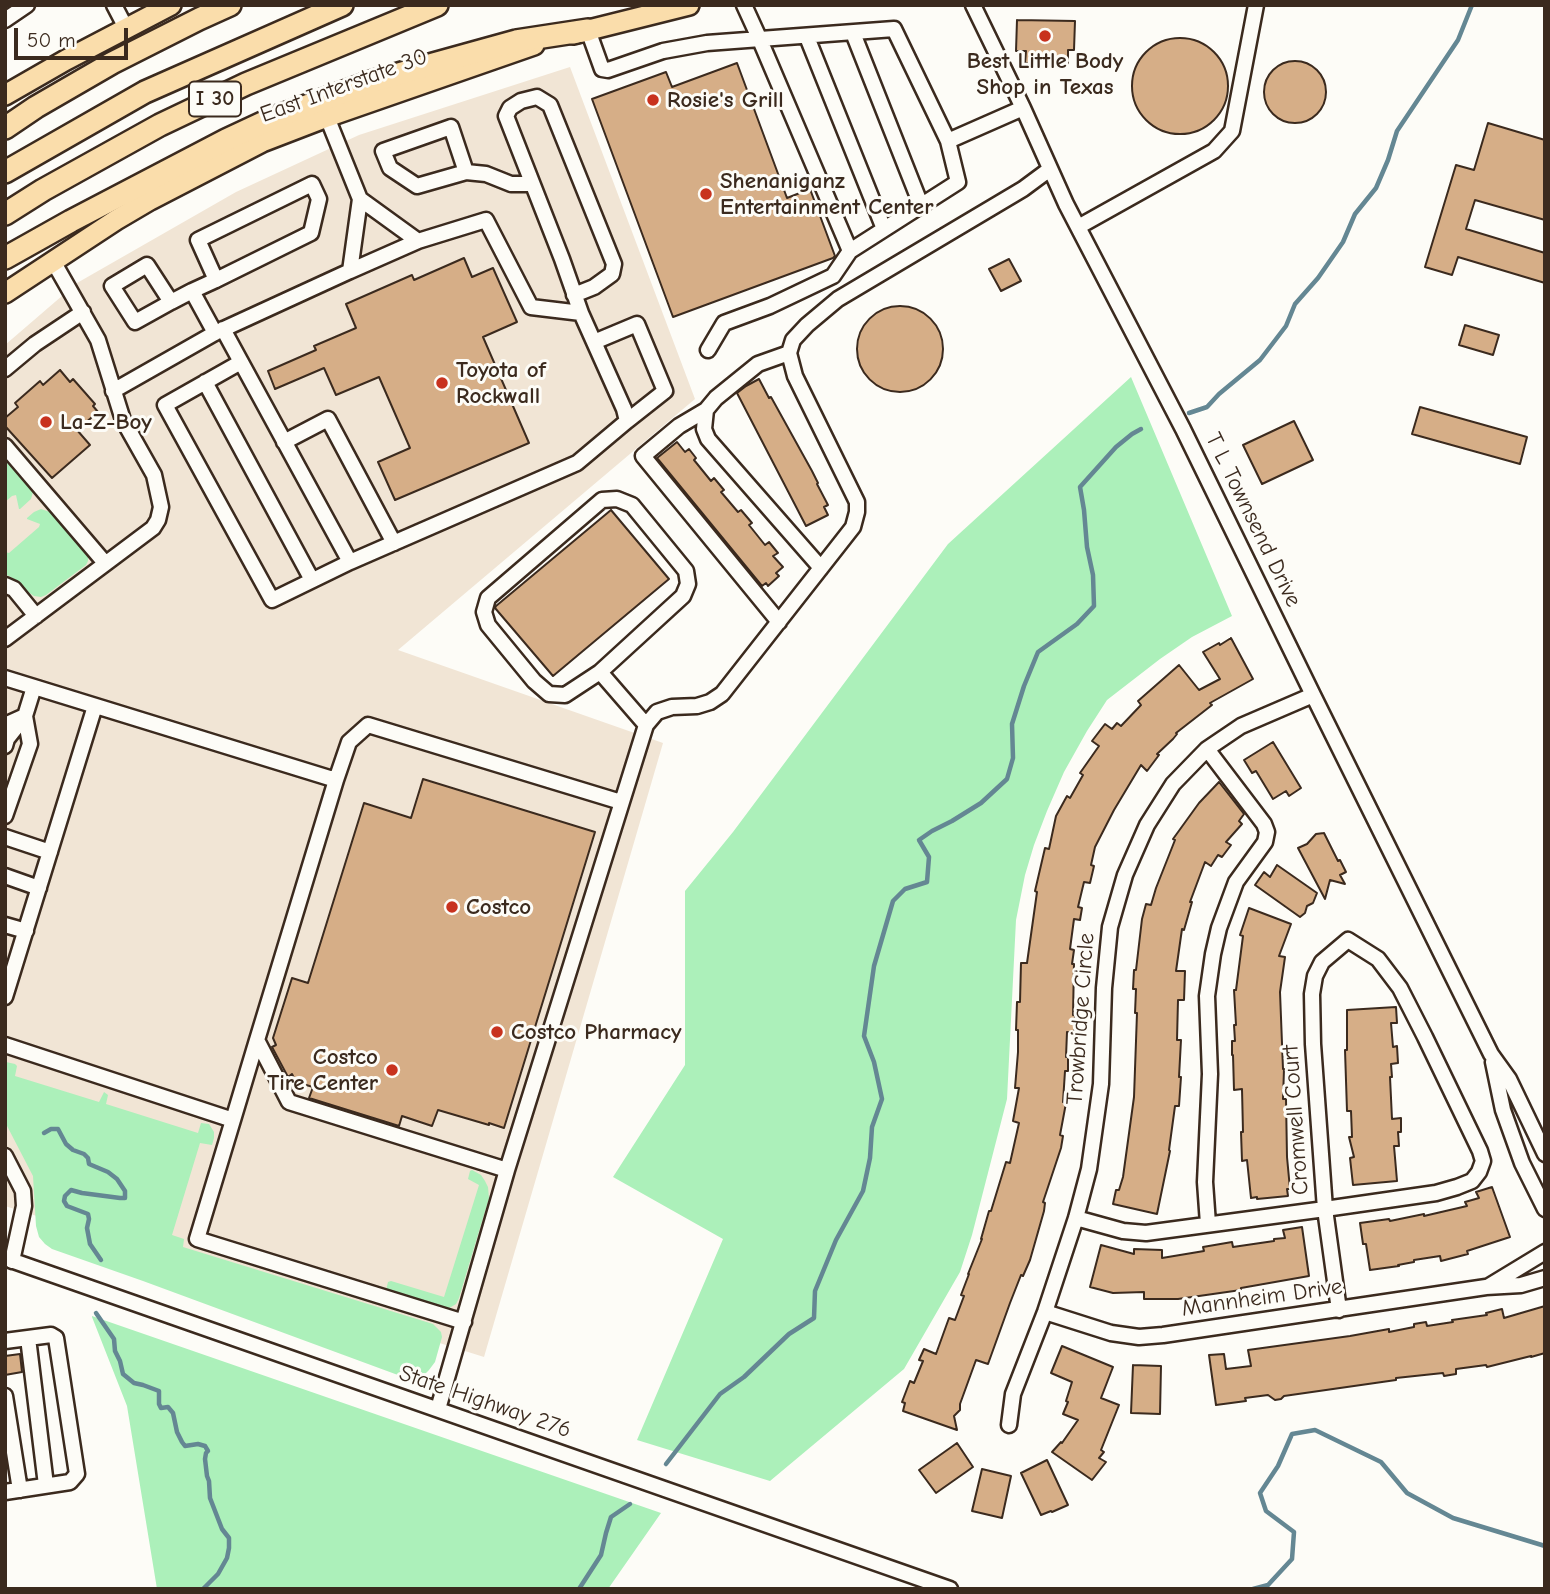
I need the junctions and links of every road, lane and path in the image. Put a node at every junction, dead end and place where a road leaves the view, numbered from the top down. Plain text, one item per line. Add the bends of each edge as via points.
1 (27, 5) edge
2 (114, 5) edge
3 (171, 5) edge
4 (230, 5) edge
5 (342, 5) edge
6 (436, 5) edge
7 (688, 5) edge
8 (744, 5) edge
9 (973, 5) edge
10 (1256, 5) edge
11 (5, 20) edge
12 (126, 28) junction
13 (588, 30) junction
14 (853, 33) junction
15 (807, 37) junction
16 (761, 40) junction
17 (5, 95) edge
18 (1023, 108) junction
19 (327, 117) junction
20 (5, 128) edge
21 (947, 141) junction
22 (1050, 169) junction
23 (5, 172) edge
24 (466, 172) junction
25 (532, 184) junction
26 (360, 199) junction
27 (921, 205) junction
28 (5, 214) edge
29 (1078, 227) junction
30 (884, 229) junction
31 (418, 241) junction
32 (850, 251) junction
33 (5, 258) edge
34 (53, 261) junction
35 (350, 271) junction
36 (216, 280) junction
37 (192, 291) junction
38 (5, 293) edge
39 (574, 295) junction
40 (171, 302) dead end
41 (83, 312) junction
42 (581, 313) junction
43 (219, 331) junction
44 (594, 342) junction
45 (708, 350) dead end
46 (789, 353) junction
47 (241, 362) junction
48 (5, 369) edge
49 (205, 382) junction
50 (113, 391) junction
51 (706, 410) junction
52 (628, 421) junction
53 (284, 442) junction
54 (5, 446) edge
55 (394, 543) junction
56 (350, 562) junction
57 (105, 563) junction
58 (821, 568) junction
59 (312, 580) junction
60 (5, 585) edge
61 (36, 616) junction
62 (779, 622) junction
63 (5, 639) edge
64 (600, 672) junction
65 (5, 678) edge
66 (34, 687) junction
67 (1313, 695) junction
68 (95, 706) junction
69 (25, 716) junction
70 (5, 725) edge
71 (646, 725) junction
72 (5, 746) edge
73 (1207, 749) junction
74 (336, 780) junction
75 (621, 802) junction
76 (5, 816) edge
77 (5, 837) edge
78 (50, 852) junction
79 (5, 876) edge
80 (39, 888) junction
81 (5, 925) edge
82 (26, 931) junction
83 (7, 988) edge
84 (257, 1040) junction
85 (5, 1045) edge
86 (1491, 1054) junction
87 (233, 1119) junction
88 (1545, 1154) edge
89 (5, 1156) edge
90 (507, 1170) junction
91 (1325, 1209) junction
92 (1545, 1209) edge
93 (1076, 1218) junction
94 (1208, 1224) junction
95 (1545, 1252) edge
96 (9, 1259) edge
97 (1530, 1261) junction
98 (1542, 1279) edge
99 (1486, 1287) junction
100 (1339, 1310) junction
101 (1045, 1312) junction
102 (464, 1322) junction
103 (28, 1338) junction
104 (5, 1341) edge
105 (5, 1396) edge
106 (438, 1409) junction
107 (1009, 1425) dead end
108 (47, 1485) junction
109 (12, 1491) edge
110 (950, 1589) edge

1 - 11 street
2 - 12 street
3 - 12 main road
4 - 20 highway via 112,63
5 - 23 highway, I 30 via 145,92
6 - 28 highway, I 30 via 172,119
7 - 13 main road, East Interstate 30
8 - 16 street
9 - 18 street, T L Townsend Drive
10 - 29 street via 1232,131 1214,151
12 - 17 main road
13 - 16 street via 602,69 608,70 663,51
13 - 19 main road, East Interstate 30
13 - 33 highway via 516,41 433,64 271,119
14 - 15 street
14 - 21 street via 894,30
14 - 27 street
15 - 16 street
15 - 30 street
16 - 32 street
18 - 21 street
18 - 22 street, T L Townsend Drive
19 - 26 street
19 - 34 main road, East Interstate 30 via 262,142 150,200
21 - 27 street via 958,182
22 - 29 street, T L Townsend Drive
22 - 46 street via 838,299 793,340
24 - 24 street via 451,127 383,151 390,168 417,186
24 - 25 street via 511,184
25 - 39 street
25 - 39 street via 506,116 510,108 537,97 550,105 614,264 612,274
26 - 31 street
26 - 35 street
27 - 30 street
29 - 67 street, T L Townsend Drive
30 - 32 street
31 - 35 street
31 - 42 street via 486,220 531,307
32 - 45 street via 833,276 724,323
34 - 38 main road, East Interstate 30
34 - 41 street
35 - 43 street
36 - 36 street via 311,233 319,199 312,184 198,240
36 - 37 street
37 - 40 street
37 - 43 street
39 - 42 street
41 - 48 street
41 - 50 street via 98,340
42 - 44 street
43 - 47 street
43 - 50 street
44 - 52 street
44 - 52 street via 637,324 665,391
46 - 51 street via 758,364
46 - 58 street via 798,383 857,502 853,527
47 - 49 street
47 - 53 street
49 - 59 street
49 - 59 street via 165,405 272,600
50 - 57 street via 153,475 161,507 153,528
51 - 58 street via 708,439
51 - 62 street via 643,456
52 - 55 street via 577,463
53 - 55 street via 328,419
53 - 56 street
54 - 57 street
55 - 56 street
56 - 59 street
57 - 61 street
58 - 62 street
60 - 61 street via 14,589
61 - 63 street
62 - 71 street via 722,694 697,706 657,712
64 - 64 street via 683,596 688,584 686,571 632,505 617,499 602,500 488,598 484,612 488,625 549,694 565,695
64 - 71 street
65 - 66 street
66 - 68 street
66 - 69 street
67 - 73 street, Trowbridge Circle via 1241,726
67 - 86 street, T L Townsend Drive
68 - 74 street
68 - 78 street
69 - 70 street
69 - 72 street
69 - 76 street via 30,744
71 - 75 street
73 - 93 street, Trowbridge Circle via 1173,784 1147,825 1125,874 1110,927 1101,1084 1089,1169
73 - 94 street via 1267,832 1265,842 1236,882 1213,954 1207,996
74 - 75 street via 349,742 368,724
74 - 84 street
75 - 90 street
77 - 78 street
78 - 80 street
79 - 80 street
80 - 82 street
81 - 82 street
82 - 83 street
84 - 87 street
84 - 90 street via 289,1102
85 - 87 street
86 - 88 street, T L Townsend Drive via 1509,1079
86 - 92 street, T L Townsend Drive via 1507,1120
87 - 102 street via 197,1240
89 - 96 street via 23,1191 24,1206
90 - 102 street
91 - 91 street, Cromwell Court via 1312,994 1322,962 1348,940 1378,959 1400,988 1483,1161 1472,1181 1457,1187
91 - 94 street
91 - 100 street, Cromwell Court
93 - 94 street via 1146,1233
93 - 101 street, Trowbridge Circle
95 - 97 street, Mannheim Drive
96 - 106 street, State Highway 276
97 - 98 street
97 - 99 street, Mannheim Drive
98 - 99 street, Mannheim Drive
99 - 100 street, Mannheim Drive
100 - 101 street, Mannheim Drive via 1139,1337
101 - 107 street, Trowbridge Circle via 1013,1394
102 - 106 street
103 - 104 street
103 - 108 street
103 - 108 street via 56,1338 77,1474 70,1482
105 - 109 street
106 - 110 street, State Highway 276
108 - 109 street

